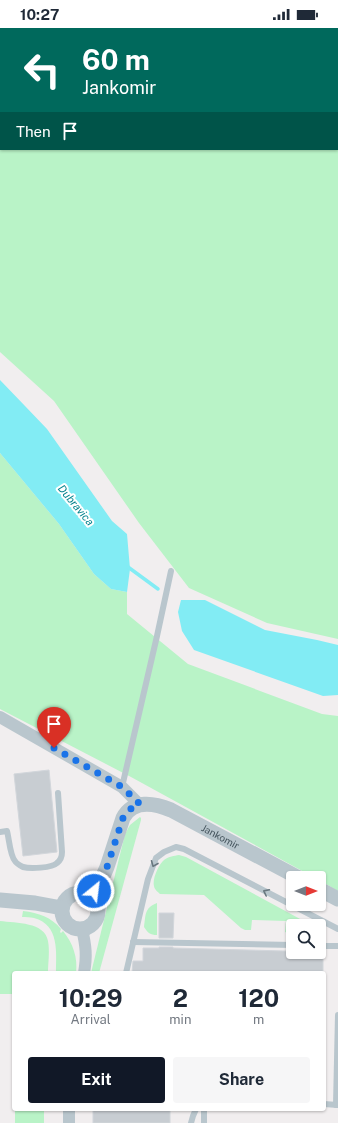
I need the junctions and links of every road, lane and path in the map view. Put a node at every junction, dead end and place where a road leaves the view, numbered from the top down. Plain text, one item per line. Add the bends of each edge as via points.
1 (171, 570) dead end
2 (0, 717) edge
3 (122, 787) junction
4 (58, 793) dead end
5 (140, 804) junction
6 (0, 832) edge
7 (286, 871) edge
8 (326, 893) edge
9 (91, 896) junction
10 (338, 899) edge
11 (0, 900) edge
12 (62, 908) junction
13 (82, 929) junction
14 (338, 929) edge
15 (133, 942) junction
16 (286, 945) edge
17 (326, 946) edge
18 (338, 946) edge
19 (84, 971) edge
20 (126, 971) edge
21 (338, 1015) edge
22 (326, 1104) edge
23 (337, 1105) edge
24 (69, 1111) edge
25 (195, 1111) edge
26 (204, 1111) edge
27 (69, 1123) edge
28 (191, 1123) edge
29 (204, 1123) edge

1 - 3 lane
2 - 3 street
3 - 5 street
4 - 6 lane via 62,858 56,864 22,866 14,861 7,831
5 - 7 street, Jankomir via 171,810
5 - 9 street via 125,814 107,867
8 - 10 street
9 - 12 street via 76,892 66,898
9 - 13 street via 96,903 98,915 91,926
11 - 12 street
12 - 13 street via 64,921 74,928
13 - 19 street via 86,946
14 -> 15 lane via 176,847 156,858 148,879
15 - 16 lane
15 - 20 lane
17 - 18 lane
21 - 23 lane
22 - 23 lane
24 - 27 street
25 - 28 lane
26 - 29 lane

